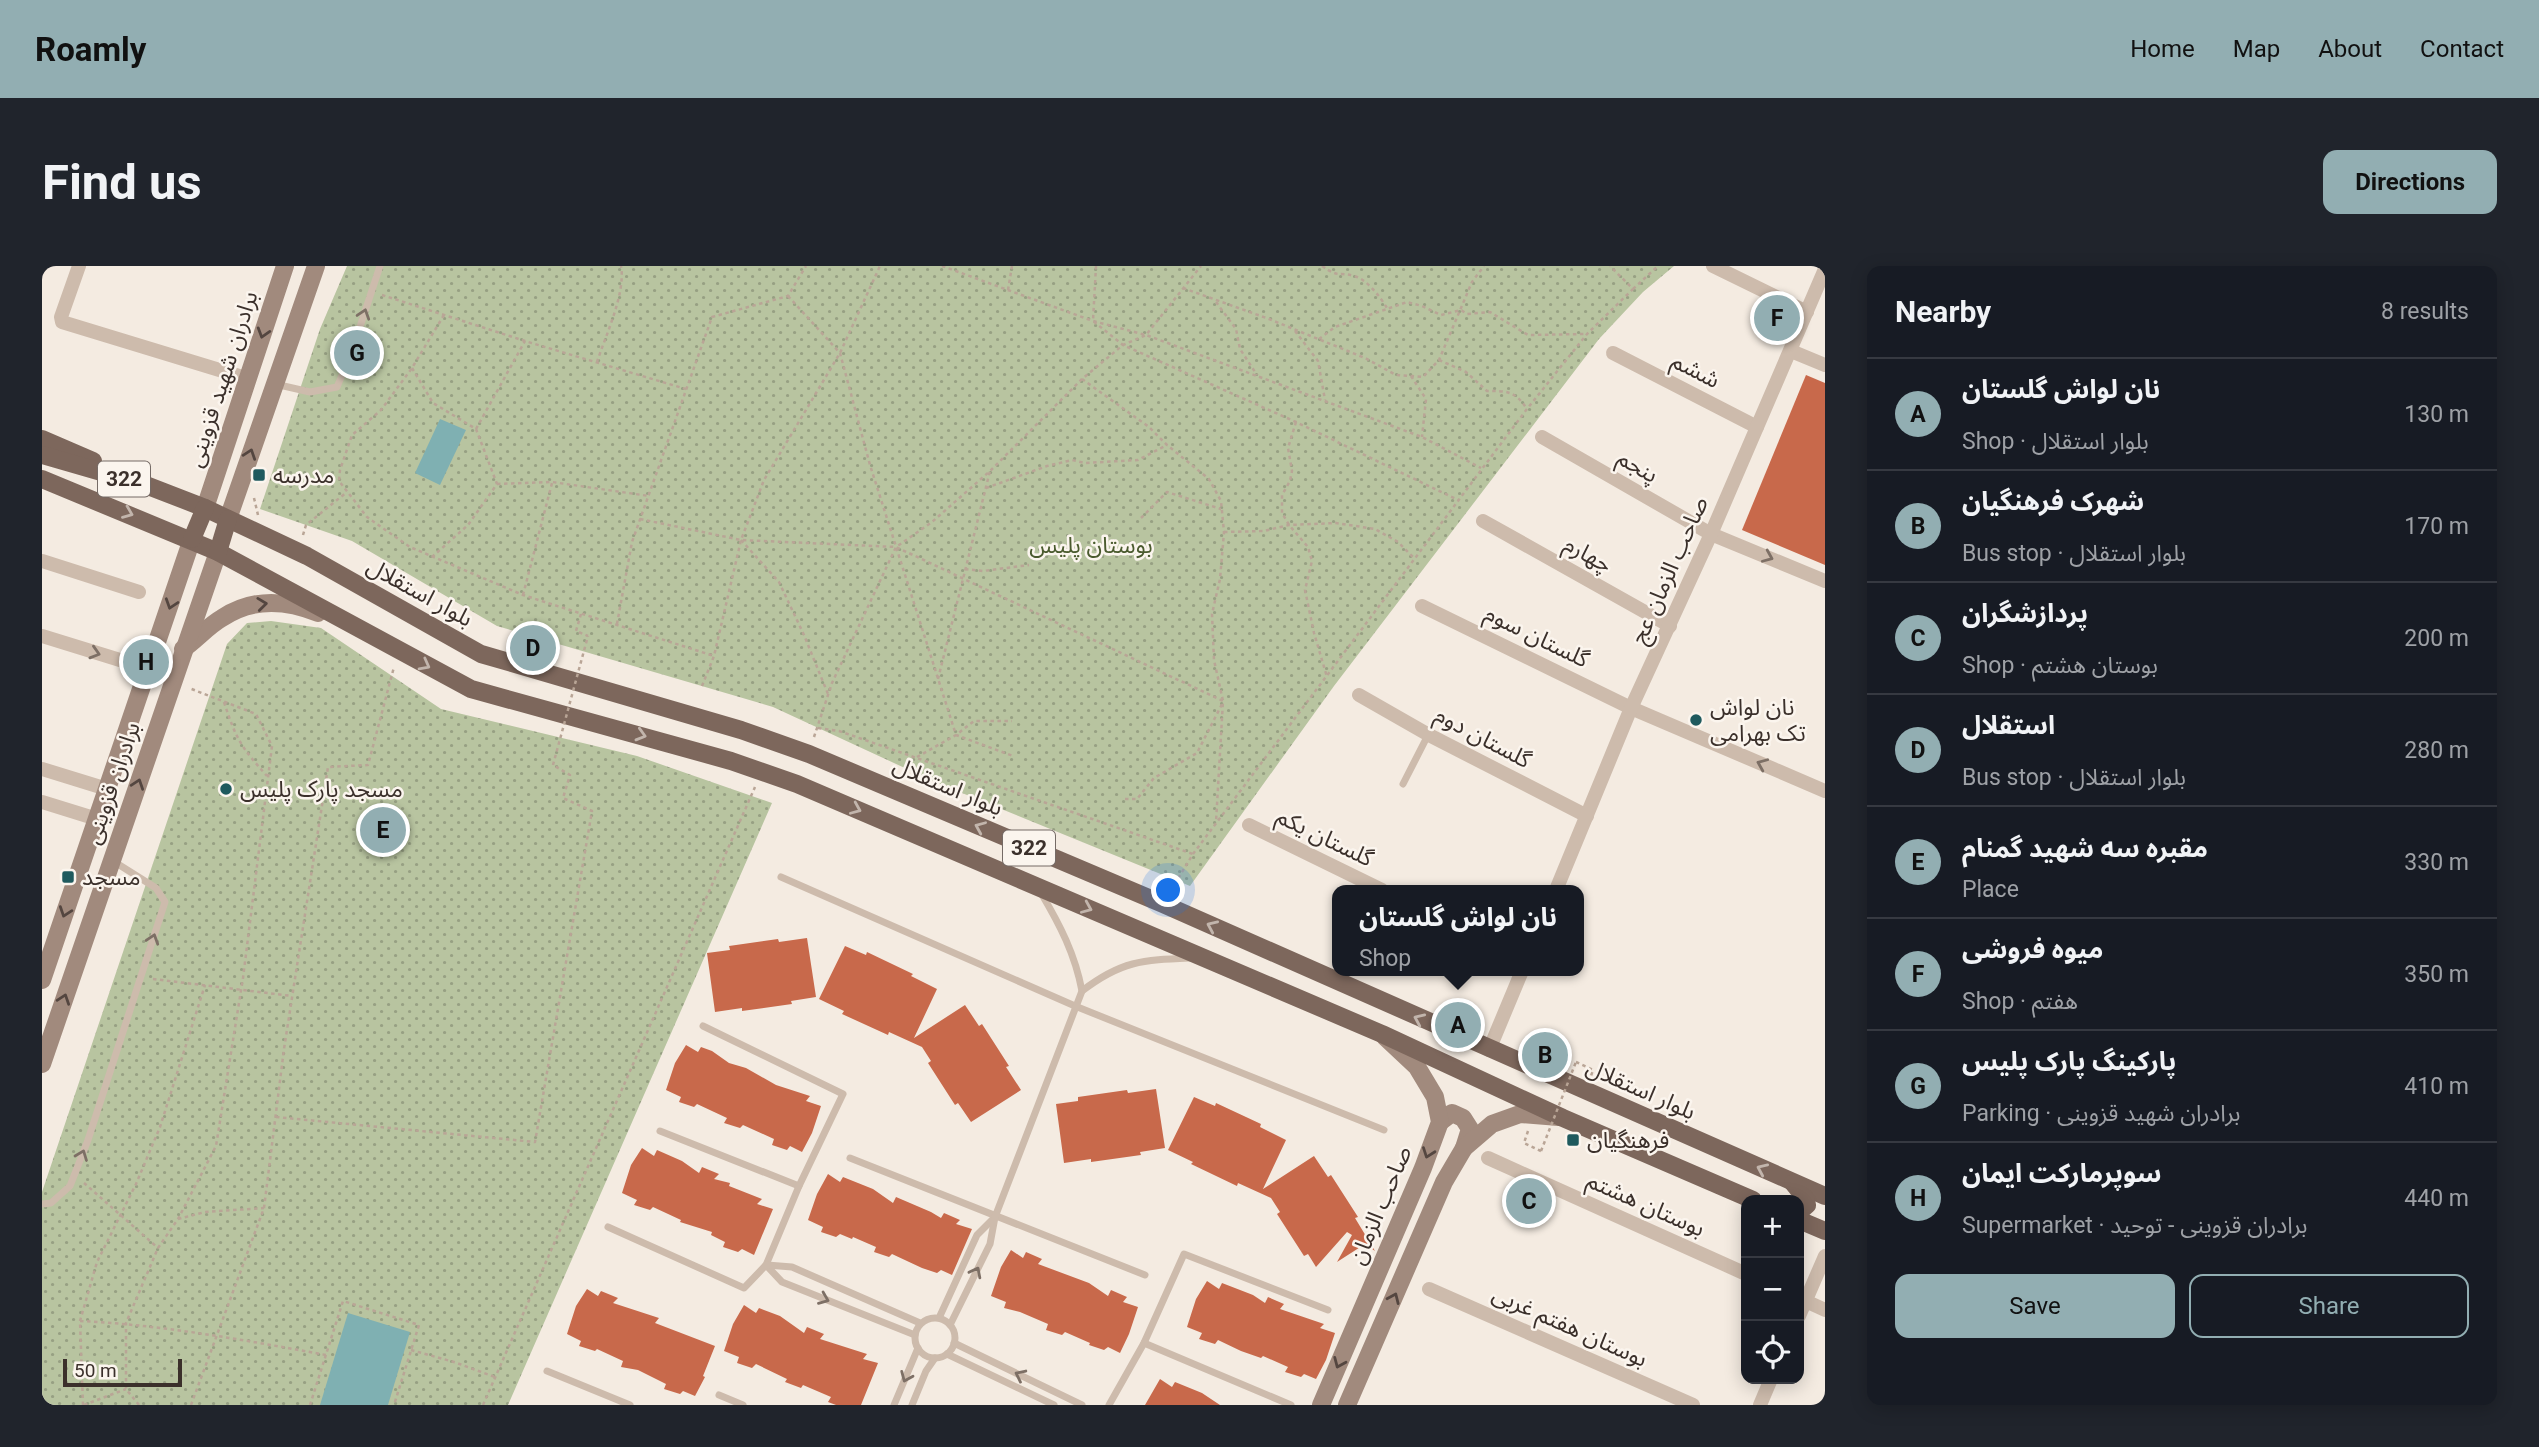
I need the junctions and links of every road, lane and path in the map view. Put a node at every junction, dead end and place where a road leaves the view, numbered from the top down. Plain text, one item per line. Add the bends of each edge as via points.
1 (79, 266) edge
2 (316, 266) edge
3 (380, 266) edge
4 (621, 266) edge
5 (806, 266) edge
6 (880, 266) edge
7 (942, 266) edge
8 (1012, 266) edge
9 (1096, 266) edge
10 (1201, 266) edge
11 (1322, 266) edge
12 (1484, 266) edge
13 (1610, 266) edge
14 (1658, 266) edge
15 (1713, 266) edge
16 (282, 267) edge
17 (1825, 269) edge
18 (1183, 288) junction
19 (1633, 289) junction
20 (1008, 290) junction
21 (371, 292) junction
22 (788, 296) junction
23 (1214, 299) junction
24 (1387, 308) junction
25 (1461, 310) junction
26 (1807, 312) junction
27 (444, 315) junction
28 (1093, 321) junction
29 (1293, 329) junction
30 (1587, 334) junction
31 (1146, 335) junction
32 (1318, 339) junction
33 (524, 341) junction
34 (1123, 345) junction
35 (1791, 351) junction
36 (840, 353) junction
37 (1614, 353) dead end
38 (1439, 360) junction
39 (597, 362) junction
40 (1825, 365) edge
41 (412, 368) junction
42 (1258, 376) junction
43 (1411, 376) junction
44 (249, 379) junction
45 (1082, 379) junction
46 (274, 384) junction
47 (686, 389) junction
48 (1325, 401) junction
49 (1527, 409) junction
50 (1296, 422) junction
51 (1757, 427) junction
52 (476, 429) junction
53 (1422, 438) junction
54 (1542, 438) dead end
55 (42, 439) edge
56 (1167, 445) junction
57 (42, 455) edge
58 (1481, 468) junction
59 (990, 471) junction
60 (42, 479) edge
61 (552, 482) junction
62 (143, 484) junction
63 (497, 484) junction
64 (42, 488) edge
65 (985, 488) junction
66 (74, 491) junction
67 (347, 492) junction
68 (649, 496) junction
69 (1458, 500) junction
70 (205, 508) junction
71 (1222, 509) junction
72 (1141, 518) dead end
73 (228, 519) junction
74 (640, 519) junction
75 (1483, 521) dead end
76 (1289, 525) junction
77 (1224, 532) junction
78 (1711, 534) junction
79 (192, 539) junction
80 (741, 540) junction
81 (896, 547) junction
82 (218, 552) junction
83 (298, 552) junction
84 (432, 557) junction
85 (1414, 558) junction
86 (42, 561) edge
87 (1029, 565) dead end
88 (965, 569) junction
89 (963, 577) junction
90 (1825, 581) edge
91 (139, 592) dead end
92 (523, 595) junction
93 (1422, 606) dead end
94 (582, 613) junction
95 (617, 624) junction
96 (1670, 626) junction
97 (366, 632) junction
98 (42, 636) edge
99 (183, 649) junction
100 (398, 651) junction
101 (714, 656) junction
102 (149, 669) junction
103 (1327, 677) junction
104 (938, 679) junction
105 (172, 682) junction
106 (702, 686) dead end
107 (828, 695) junction
108 (1359, 695) dead end
109 (1223, 701) junction
110 (224, 702) junction
111 (1631, 708) junction
112 (1012, 721) dead end
113 (817, 728) junction
114 (956, 735) junction
115 (1429, 735) junction
116 (809, 754) junction
117 (1013, 756) dead end
118 (916, 758) junction
119 (42, 769) edge
120 (762, 772) junction
121 (268, 777) junction
122 (1402, 784) dead end
123 (107, 789) junction
124 (1825, 791) edge
125 (1125, 799) dead end
126 (42, 802) edge
127 (1587, 816) junction
128 (97, 819) junction
129 (1216, 824) junction
130 (1249, 825) dead end
131 (1193, 854) junction
132 (111, 860) junction
133 (782, 877) dead end
134 (1371, 885) edge
135 (1558, 885) edge
136 (1037, 887) junction
137 (1163, 904) junction
138 (48, 944) edge
139 (1201, 957) junction
140 (1520, 976) edge
141 (141, 977) junction
142 (42, 980) edge
143 (205, 985) junction
144 (241, 990) junction
145 (1082, 991) junction
146 (292, 996) junction
147 (1075, 1006) junction
148 (702, 1026) dead end
149 (1382, 1034) junction
150 (1489, 1050) junction
151 (42, 1064) edge
152 (1593, 1070) dead end
153 (275, 1117) junction
154 (1563, 1118) junction
155 (1440, 1122) junction
156 (1384, 1130) dead end
157 (660, 1131) dead end
158 (1524, 1143) dead end
159 (1464, 1148) junction
160 (850, 1158) dead end
161 (1488, 1158) dead end
162 (75, 1175) junction
163 (1792, 1182) junction
164 (799, 1186) junction
165 (1741, 1195) edge
166 (1803, 1195) edge
167 (1825, 1196) edge
168 (42, 1204) edge
169 (264, 1208) junction
170 (120, 1215) junction
171 (995, 1217) junction
172 (178, 1219) junction
173 (1804, 1222) edge
174 (608, 1227) dead end
175 (1825, 1231) edge
176 (158, 1248) junction
177 (1825, 1256) edge
178 (766, 1265) junction
179 (1741, 1272) edge
180 (1145, 1275) dead end
181 (1429, 1289) dead end
182 (1804, 1295) edge
183 (1804, 1300) edge
184 (1328, 1310) dead end
185 (1825, 1310) edge
186 (939, 1318) junction
187 (80, 1321) junction
188 (126, 1323) junction
189 (920, 1323) junction
190 (950, 1325) junction
191 (915, 1335) junction
192 (218, 1336) junction
193 (954, 1343) junction
194 (1144, 1343) junction
195 (918, 1348) junction
196 (411, 1350) junction
197 (947, 1354) junction
198 (326, 1355) junction
199 (935, 1358) junction
200 (547, 1371) dead end
201 (495, 1377) junction
202 (1769, 1384) edge
203 (126, 1389) junction
204 (719, 1395) dead end
205 (84, 1405) edge
206 (139, 1405) edge
207 (191, 1405) edge
208 (310, 1405) edge
209 (394, 1405) edge
210 (483, 1405) edge
211 (630, 1405) edge
212 (743, 1405) edge
213 (894, 1405) edge
214 (912, 1405) edge
215 (1054, 1405) edge
216 (1082, 1405) edge
217 (1109, 1405) edge
218 (1291, 1405) edge
219 (1321, 1405) edge
220 (1347, 1405) edge
221 (1693, 1405) edge
222 (1760, 1405) edge

1 - 44 street via 62,322
2 - 46 main road
3 - 21 lane
4 - 39 path via 613,314
5 - 22 path
6 - 36 path
7 - 20 path
8 - 20 path
9 - 28 path
10 - 18 path
11 - 24 path via 1335,276 1356,276
12 - 25 path
13 - 19 path
14 - 19 path
15 - 26 street
16 -> 44 main road, برادران شهید قزوینی
17 - 26 street, صاحب الزمان عج
18 - 23 path
18 - 31 path
19 - 30 path
20 - 28 path
21 - 27 path
46 -> 21 lane via 310,392 337,387
22 - 36 path
22 - 47 path via 712,317
23 - 29 path
23 - 42 path via 1236,329 1241,349
24 - 25 path via 1407,302 1441,315
24 - 32 path via 1335,327
25 - 30 path via 1490,312 1528,335
25 - 38 path
26 - 35 street, صاحب الزمان عج
27 - 33 path
27 - 41 path
28 - 31 path
28 - 34 path
29 - 32 path
29 - 48 path via 1318,361
30 - 49 path
31 - 34 path
31 - 42 path
32 - 43 path via 1396,374
33 - 39 path
33 - 52 path
34 - 45 path
34 - 50 path
35 - 40 street
35 - 51 street, صاحب الزمان عج
36 - 80 path via 764,480
36 - 81 path
37 - 51 street, ششم
38 - 43 path via 1423,377
38 - 49 path via 1466,372 1487,391 1518,396
39 - 47 path
41 - 52 path via 433,403
41 - 67 path via 381,410 352,435 339,481
42 - 48 path
43 - 53 path via 1426,399
44 - 70 main road, برادران شهید قزوینی
45 - 56 path
45 - 59 path
73 -> 46 main road
47 - 68 path
48 - 53 path
49 - 58 path
50 - 69 path
50 - 76 path via 1288,448 1292,471 1282,495 1282,513
51 - 78 street, صاحب الزمان عج
52 - 63 path
53 - 58 path
54 - 78 street, پنجم
55 - 62 main road
56 - 65 path via 1138,460 1072,460
56 - 71 path via 1209,479
57 - 62 main road, بلوار استقلال / 322
58 - 69 path
59 - 65 path
59 - 81 path
60 - 66 main road, 322
61 - 63 path
61 - 68 path
61 - 92 path
62 - 70 main road, بلوار استقلال / 322
63 - 84 path via 468,525
64 - 66 main road
65 - 88 path
66 -> 79 main road, 322
67 - 83 path via 306,525
67 - 84 path via 367,517
68 - 74 path
69 - 85 path
70 - 73 main road, بلوار استقلال / 322
70 - 79 main road
71 - 72 path via 1167,492
71 - 77 path
73 - 82 main road, برادران قزوینی
73 - 83 main road, بلوار استقلال / 322
74 - 80 path
74 - 95 path
75 - 96 street, چهارم
76 - 77 path
76 - 85 path via 1336,523 1375,529
76 - 103 path via 1308,547 1312,561 1305,590
77 - 109 path via 1212,614 1214,660
78 -> 90 street, پنجم
78 - 96 street, صاحب الزمان عج
79 - 82 main road, 322
79 -> 102 main road
80 - 81 path
80 - 101 path
80 - 107 path via 779,582
81 - 89 path
81 - 104 path
81 - 107 path
82 - 97 main road, 322
82 - 99 main road, برادران قزوینی
83 - 116 main road, بلوار استقلال / 322 via 481,654
84 - 92 path
85 - 103 path
86 - 91 street
87 - 88 path
88 - 89 path
89 - 104 path
89 - 109 path
92 - 94 path
93 - 111 street, گلستان سوم
94 - 95 path
94 - 153 path, bridge via 576,631 588,636 554,765 570,775 563,798 592,811 535,1142
95 - 101 path
96 - 111 street, صاحب الزمان عج
99 -> 97 main road via 220,618 267,602 296,604
97 - 100 main road, 322
98 -> 102 street
99 - 105 main road, برادران قزوینی
100 -> 120 main road, 322 via 471,689
100 - 146 path via 368,765 328,767
101 - 106 path
102 - 123 main road
103 - 129 path
104 - 114 path
105 - 110 path
132 -> 105 main road, برادران قزوینی
107 - 113 path
108 - 115 street, گلستان دوم
109 - 125 path via 1197,753 1154,778 1137,799
109 - 129 path
110 - 121 path via 234,735
110 - 121 path via 256,714 272,746
124 -> 111 street, گلستان سوم
111 - 127 street, صاحب الزمان عج
112 - 114 path via 974,721
113 - 116 path
113 - 118 path
114 - 117 path
114 - 118 path
115 - 122 lane
115 - 127 street, گلستان دوم
137 -> 116 main road, بلوار استقلال / 322
118 - 131 path
119 - 123 street
120 -> 136 main road, 322
120 - 201 path
121 - 144 path
123 - 128 main road
126 - 128 street
127 - 135 street, صاحب الزمان عج
128 -> 138 main road
129 - 131 path
130 - 134 street, گلستان یکم
131 - 137 path
141 -> 132 lane via 165,902 156,888
151 -> 132 main road, برادران قزوینی
133 - 147 lane
136 -> 139 main road, 322
136 - 145 lane via 1065,934
150 -> 137 main road, بلوار استقلال / 322
138 - 142 main road
139 - 145 lane via 1125,965 1105,973
139 - 149 main road, 322
140 - 150 street
141 - 143 path
162 -> 141 lane
143 - 144 path
143 - 170 path via 160,1127
144 - 146 path
144 - 172 path via 216,1146
145 - 147 lane
146 - 153 path
147 - 156 lane
147 - 171 lane
148 - 164 lane via 843,1094
149 - 154 main road, 322
149 - 155 main road via 1417,1067 1435,1097
163 -> 150 main road, بلوار استقلال / 322
152 - 158 path, bridge via 1576,1062 1541,1150
153 - 169 path
154 - 159 main road via 1520,1114 1492,1124
154 - 165 main road, 322
155 - 159 main road via 1452,1113 1463,1118 1470,1129
155 -> 219 main road, صاحب الزمان
157 - 164 lane
220 -> 159 main road via 1444,1182
160 - 171 lane
161 - 179 street, بوستان هشتم
162 - 168 lane via 51,1203
162 - 170 path
163 - 166 main road
163 - 167 main road, بلوار استقلال / 322
164 - 178 lane
169 - 172 path via 205,1212
169 - 192 path
170 - 176 path
170 - 187 path via 97,1262
171 - 180 lane
171 - 186 lane via 977,1236
190 -> 171 lane via 990,1244
172 - 176 path
173 - 175 main road
174 - 178 lane via 744,1288
176 - 188 path
177 - 182 street
178 - 189 lane via 792,1267
178 -> 191 lane via 782,1282
181 - 221 street, بوستان هفتم غربی
183 - 185 street
184 - 194 lane via 1184,1254
186 - 189 lane
186 - 190 lane
187 - 188 path
187 - 205 path
188 - 192 path
188 - 203 path
189 - 191 lane
190 - 193 lane
191 - 195 lane
192 - 198 path
192 - 207 path
193 - 197 lane
216 -> 193 lane
194 - 217 lane
194 - 218 lane
195 - 199 lane
195 -> 213 lane
196 - 198 path via 419,1325 343,1301
196 - 201 path
196 - 209 path
197 - 199 lane
197 - 215 lane
198 - 208 path
199 - 214 lane
200 - 211 lane
201 - 210 path
202 - 222 street
203 - 205 path
203 - 206 path
204 - 212 lane

